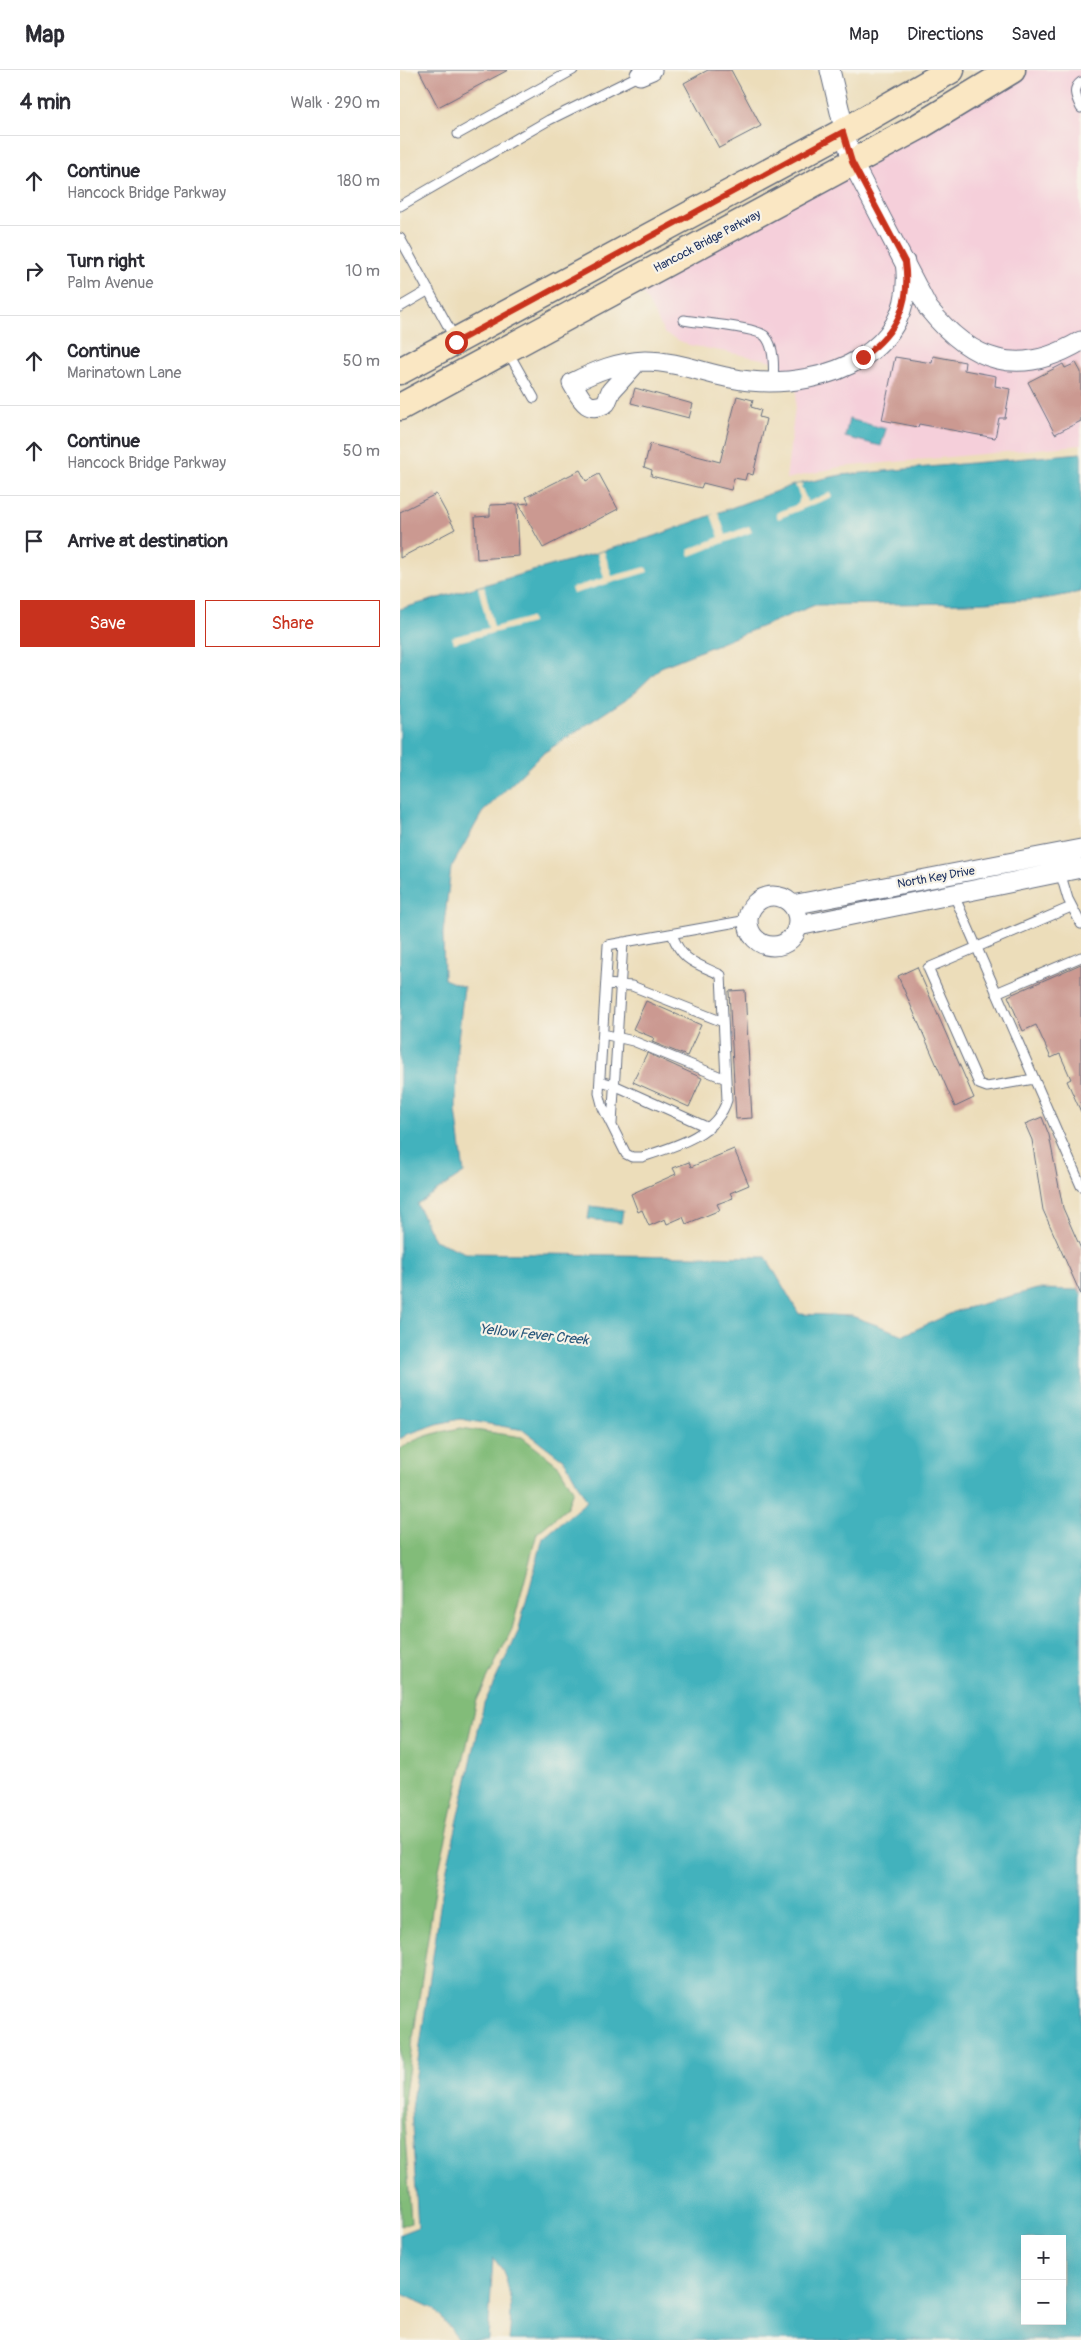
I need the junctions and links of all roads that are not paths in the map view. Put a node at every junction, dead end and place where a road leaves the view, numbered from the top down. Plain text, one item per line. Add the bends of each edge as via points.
1 (573, 70) edge
2 (830, 70) edge
3 (951, 70) edge
4 (1012, 70) edge
5 (646, 72) edge
6 (1078, 85) edge
7 (1081, 108) edge
8 (843, 132) junction
9 (458, 134) dead end
10 (852, 162) junction
11 (400, 206) edge
12 (400, 238) edge
13 (905, 262) junction
14 (429, 290) junction
15 (400, 307) edge
16 (931, 311) junction
17 (901, 314) junction
18 (684, 320) dead end
19 (1081, 341) edge
20 (456, 342) junction
21 (507, 349) junction
22 (637, 362) dead end
23 (400, 372) edge
24 (773, 382) junction
25 (534, 398) dead end
26 (400, 408) edge
27 (1081, 849) edge
28 (1057, 863) junction
29 (1081, 868) edge
30 (948, 876) junction
31 (953, 895) junction
32 (792, 905) junction
33 (1071, 907) junction
34 (748, 920) junction
35 (1081, 924) edge
36 (798, 926) junction
37 (672, 934) junction
38 (623, 942) junction
39 (976, 948) junction
40 (1081, 957) edge
41 (606, 984) junction
42 (620, 984) junction
43 (996, 993) junction
44 (723, 1022) junction
45 (603, 1034) junction
46 (617, 1037) junction
47 (726, 1079) junction
48 (1034, 1079) junction
49 (600, 1081) junction
50 (614, 1085) junction
51 (612, 1126) junction
52 (709, 1128) junction
53 (1081, 1186) edge

1 - 9 lane
2 - 8 street
3 - 8 main road
4 - 10 main road, Hancock Bridge Parkway
5 - 11 lane via 549,120
6 - 7 lane via 1075,92
8 - 10 street
8 - 20 main road
10 - 13 street
10 - 21 main road, Hancock Bridge Parkway
12 - 14 lane
13 - 16 street
13 - 17 street via 908,279
14 - 15 lane
14 - 20 lane
16 - 17 street via 918,308
16 - 19 street via 960,341 1001,360 1025,362 1048,358
17 - 24 street via 879,345 847,365 804,380
18 - 24 lane via 754,330 764,336 774,365
20 - 23 main road
21 - 25 lane
21 - 26 main road, Hancock Bridge Parkway
22 - 24 street via 662,362 748,381
27 - 28 street, North Key Drive
28 - 29 street, North Key Drive
28 - 30 street, North Key Drive
28 - 31 street, North Key Drive
28 - 33 lane
30 - 31 lane
30 - 32 street, North Key Drive
31 - 36 street, North Key Drive
31 - 39 lane
32 - 34 street via 776,896 768,897 754,905
32 - 36 street
33 - 35 lane
33 - 39 lane
34 - 36 street via 752,937 768,946 787,942
34 - 37 lane
37 - 38 lane
37 - 44 lane via 687,959 721,975
38 - 41 lane via 608,945
38 - 42 lane
39 - 43 lane
39 - 48 lane via 928,968 978,1084 987,1087
40 - 43 lane
41 - 42 lane
41 - 45 lane
42 - 44 lane
42 - 46 lane
43 - 48 lane
44 - 47 lane
45 - 46 lane
45 - 49 lane
46 - 47 lane via 633,1040
46 - 50 lane
47 - 52 lane via 727,1100 723,1113
48 - 53 lane
49 - 50 lane
49 - 51 lane via 603,1108
50 - 51 lane
50 - 52 lane
51 - 52 lane via 626,1154 632,1157 665,1150

